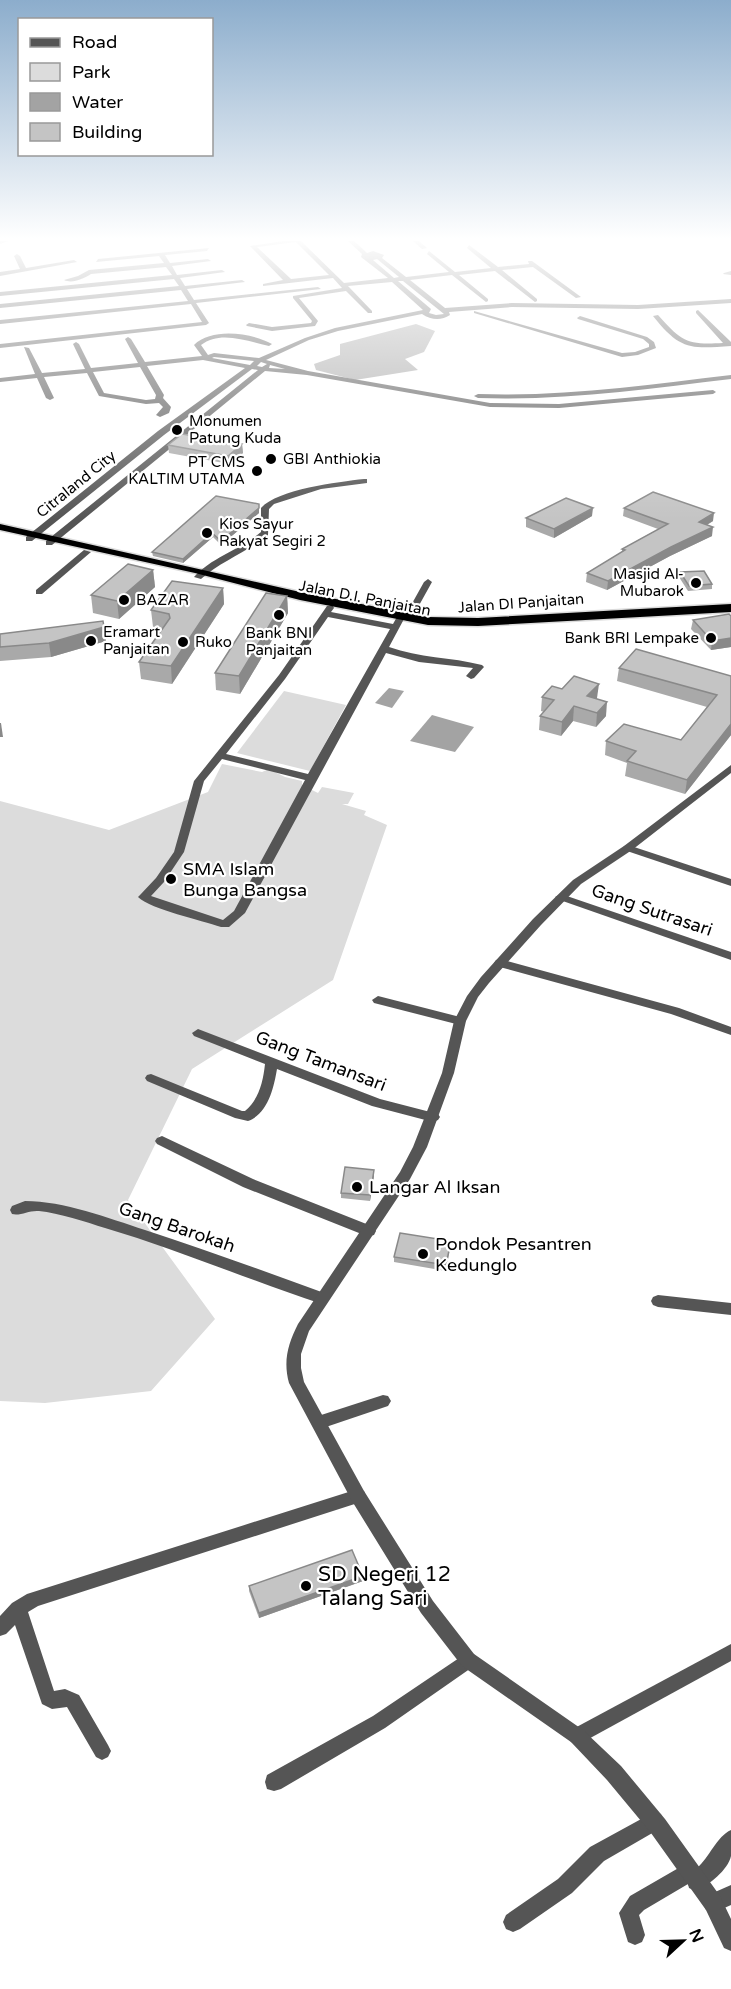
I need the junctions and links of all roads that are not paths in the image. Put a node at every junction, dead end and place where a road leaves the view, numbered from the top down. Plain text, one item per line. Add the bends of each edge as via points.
1 (87, 334) edge
2 (189, 334) edge
3 (203, 334) edge
4 (323, 334) edge
5 (340, 334) edge
6 (550, 334) edge
7 (631, 334) edge
8 (673, 334) edge
9 (206, 338) junction
10 (128, 339) dead end
11 (192, 339) junction
12 (0, 344) edge
13 (76, 344) dead end
14 (269, 344) dead end
15 (730, 344) edge
16 (26, 348) dead end
17 (204, 356) junction
18 (260, 360) junction
19 (271, 363) junction
20 (142, 364) junction
21 (251, 366) junction
22 (263, 369) junction
23 (88, 370) junction
24 (307, 373) junction
25 (39, 376) junction
26 (731, 378) edge
27 (0, 380) edge
28 (44, 388) junction
29 (627, 390) junction
30 (615, 391) junction
31 (713, 392) dead end
32 (460, 394) dead end
33 (50, 398) dead end
34 (160, 399) junction
35 (636, 399) junction
36 (624, 400) junction
37 (160, 415) dead end
38 (114, 471) junction
39 (135, 475) junction
40 (364, 481) dead end
41 (0, 527) edge
42 (0, 533) edge
43 (32, 536) junction
44 (52, 541) junction
45 (87, 552) junction
46 (201, 574) junction
47 (428, 582) dead end
48 (39, 592) dead end
49 (329, 611) junction
50 (730, 611) edge
51 (401, 621) junction
52 (384, 649) junction
53 (471, 676) dead end
54 (220, 754) junction
55 (731, 768) edge
56 (311, 778) junction
57 (628, 848) junction
58 (731, 883) edge
59 (561, 897) junction
60 (731, 956) edge
61 (500, 963) junction
62 (378, 1000) dead end
63 (460, 1021) junction
64 (731, 1031) edge
65 (198, 1033) dead end
66 (272, 1062) junction
67 (151, 1078) dead end
68 (433, 1117) junction
69 (162, 1141) dead end
70 (17, 1210) dead end
71 (369, 1231) junction
72 (322, 1298) junction
73 (658, 1301) dead end
74 (731, 1310) edge
75 (383, 1401) dead end
76 (320, 1422) junction
77 (358, 1496) junction
78 (18, 1609) junction
79 (0, 1628) edge
80 (731, 1652) edge
81 (468, 1660) junction
82 (577, 1736) junction
83 (102, 1751) dead end
84 (274, 1782) dead end
85 (654, 1821) junction
86 (731, 1840) edge
87 (693, 1877) junction
88 (722, 1899) edge
89 (513, 1922) dead end
90 (635, 1935) dead end
91 (731, 1941) edge

1 - 12 street
2 - 11 street
3 - 9 street
4 - 18 street, Citraland City
5 - 19 street, Citraland City
6 - 7 street via 622,355 653,348 645,338
8 - 15 street via 682,343 698,346
9 - 11 street
9 - 14 street via 231,336
10 - 20 street
11 - 17 street
13 - 23 street
16 - 25 street
17 - 18 street
17 - 20 street
17 - 21 street
18 - 19 street
18 - 21 street, Citraland City
19 - 22 street, Citraland City
19 - 24 street
20 - 23 street
20 - 34 street
21 - 22 street
21 - 38 street, Citraland City
22 - 24 street
22 - 39 street, Citraland City
23 - 25 street
23 - 34 street via 101,395 146,402
24 - 36 street via 489,405 535,407
25 - 27 street
25 - 28 street
26 - 29 street
27 - 28 street
28 - 33 street
29 - 30 street
29 - 35 street
30 - 32 street via 504,397
30 - 36 street
31 - 35 street
34 - 37 street via 167,407
35 - 36 street
38 - 39 street
38 - 43 street, Citraland City
39 - 44 street, Citraland City
40 - 46 street via 320,487 271,502 265,508 265,533
41 - 43 highway
42 - 43 highway, Jalan D.I. Panjaitan
43 - 44 highway, Jalan D.I. Panjaitan
44 - 45 highway, Jalan D.I. Panjaitan
44 - 46 highway
45 - 46 highway, Jalan D.I. Panjaitan
45 - 48 street
46 - 49 highway, Jalan D.I. Panjaitan
46 - 51 highway
47 - 51 street
49 - 51 highway, Jalan D.I. Panjaitan
49 - 54 street
50 - 51 highway, Jalan D.I. Panjaitan via 472,629
51 - 52 street
52 - 53 street via 479,667
52 - 56 street
54 - 56 street
54 - 56 street via 199,781 179,852 144,897 225,924 245,906
55 - 57 street
57 - 58 street
57 - 59 street
59 - 60 street, Gang Sutrasari
59 - 61 street
61 - 63 street via 473,996
61 - 64 street via 675,1011
62 - 63 street
63 - 68 street
65 - 66 street, Gang Tamansari
66 - 67 street via 267,1087 258,1107 248,1116
66 - 68 street, Gang Tamansari via 377,1103
68 - 71 street via 405,1176
69 - 71 street via 248,1183
70 - 72 street, Gang Barokah via 40,1206 105,1222 217,1258
71 - 72 street
72 - 76 street via 295,1344 292,1360 297,1383
73 - 74 street
75 - 76 street
76 - 77 street
77 - 78 street via 33,1600
77 - 81 street via 427,1607
78 - 79 street
78 - 83 street via 48,1698 73,1701
80 - 82 street
81 - 82 street
81 - 84 street via 379,1722
82 - 85 street
85 - 87 street
85 - 89 street via 597,1854 565,1886
86 - 87 street via 713,1867
87 - 88 street
87 - 90 street via 637,1903 629,1913
88 - 91 street

